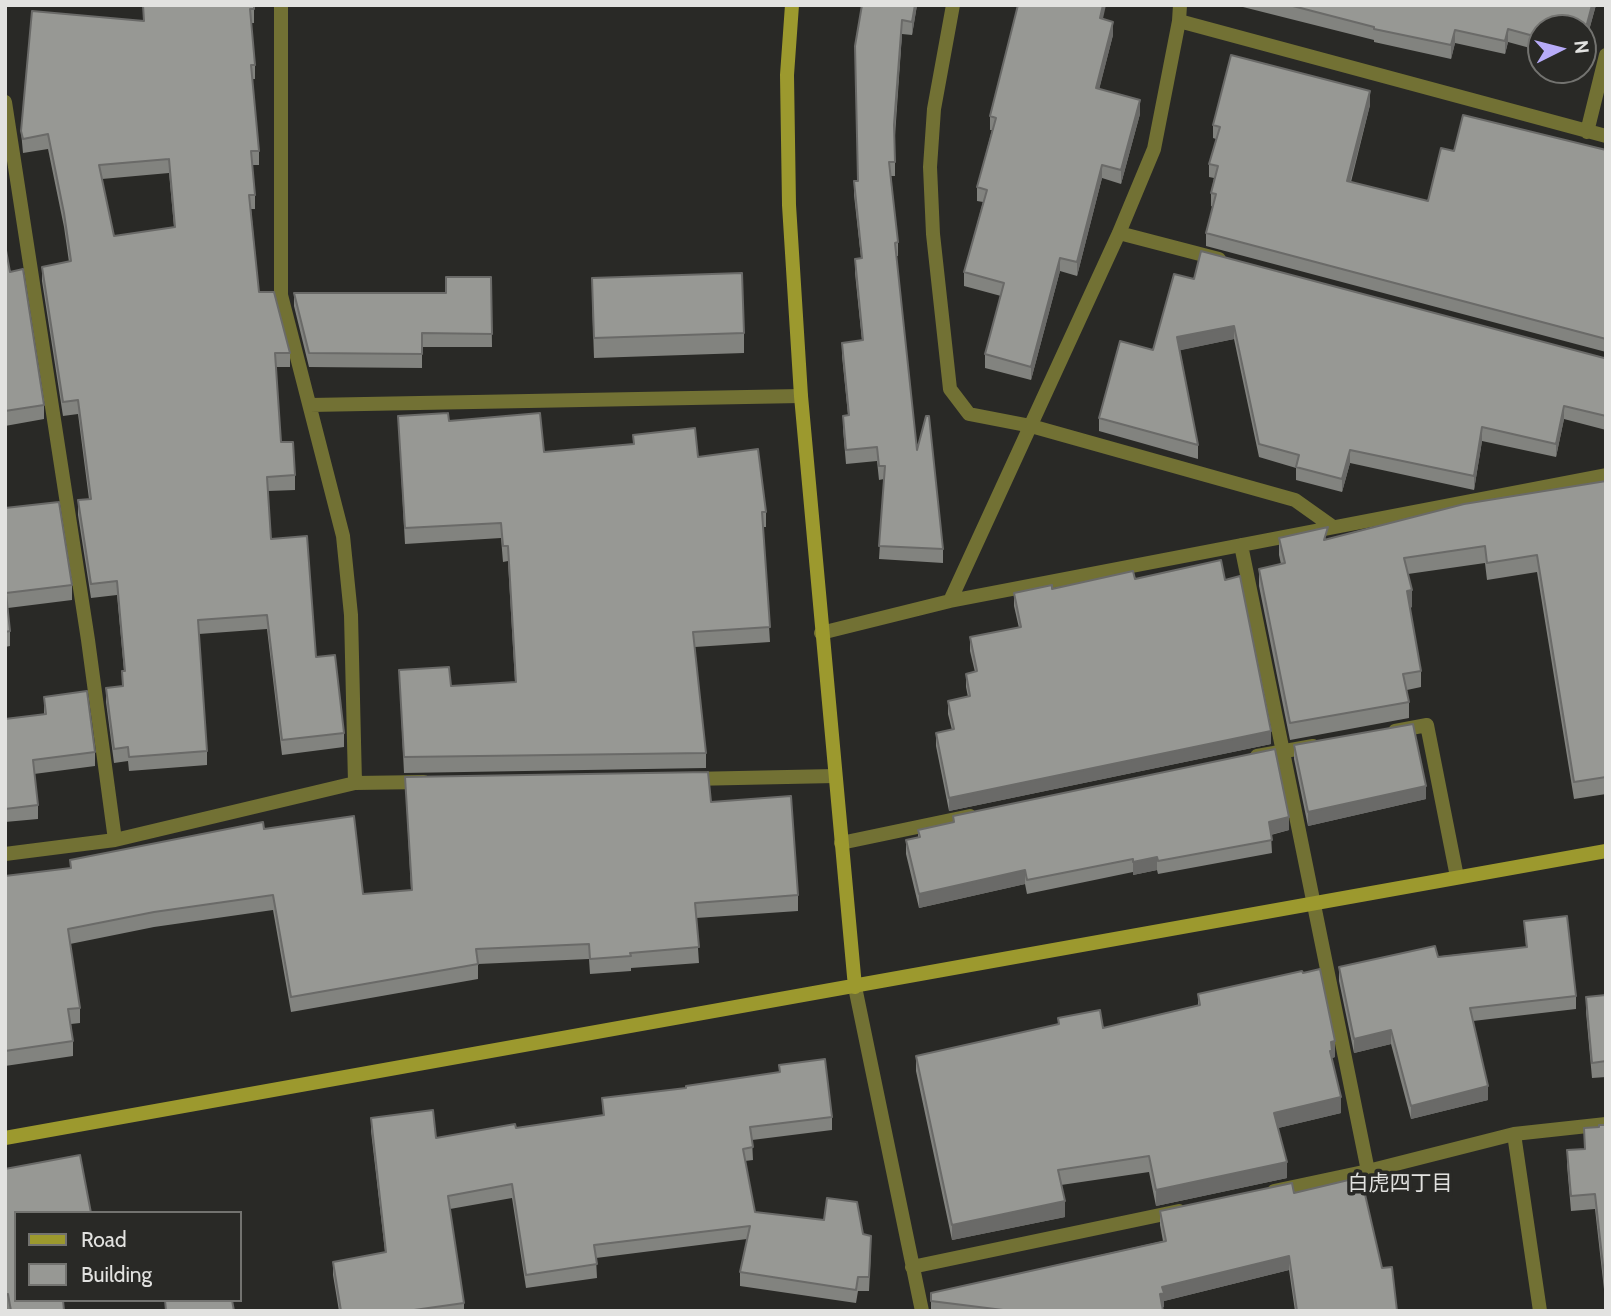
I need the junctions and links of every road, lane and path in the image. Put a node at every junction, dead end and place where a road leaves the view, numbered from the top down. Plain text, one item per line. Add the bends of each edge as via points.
1 (281, 5) edge
2 (792, 5) edge
3 (953, 5) edge
4 (1180, 5) edge
5 (1179, 22) junction
6 (1606, 55) edge
7 (5, 102) edge
8 (1587, 132) junction
9 (1606, 136) edge
10 (1119, 233) junction
11 (1227, 261) edge
12 (801, 396) junction
13 (310, 405) junction
14 (1031, 426) junction
15 (1606, 475) edge
16 (1333, 527) junction
17 (1241, 545) junction
18 (950, 601) junction
19 (821, 633) junction
20 (1375, 734) edge
21 (1323, 744) edge
22 (1284, 751) junction
23 (1244, 759) edge
24 (835, 776) junction
25 (669, 779) edge
26 (437, 782) edge
27 (355, 783) junction
28 (978, 814) edge
29 (115, 840) junction
30 (841, 843) junction
31 (1606, 851) edge
32 (5, 854) edge
33 (1457, 877) junction
34 (1314, 902) junction
35 (855, 987) junction
36 (1606, 1124) edge
37 (1514, 1134) junction
38 (5, 1138) edge
39 (1368, 1171) junction
40 (1258, 1194) edge
41 (1190, 1209) edge
42 (912, 1267) junction
43 (922, 1311) edge
44 (1540, 1311) edge

1 - 13 street via 281,295
2 - 12 street via 787,75 789,205
3 - 14 street via 934,109 930,167 950,389 969,414
4 - 5 street
5 - 8 street
5 - 10 street via 1154,149
6 - 8 street
7 - 29 street
8 - 9 street
10 - 11 street
10 - 14 street
12 - 13 street
12 - 19 street
13 - 27 street via 343,536 351,615
14 - 16 street via 1295,500
14 - 18 street
15 - 16 street
16 - 17 street
17 - 18 street
17 - 22 street
18 - 19 street
19 - 24 street
20 - 33 street via 1427,725
21 - 22 street
22 - 23 street
22 - 34 street
24 - 25 street
24 - 30 street
26 - 27 street
27 - 29 street
28 - 30 street
29 - 32 street
30 - 35 street
31 - 33 street
33 - 34 street
34 - 35 street
34 - 39 street
35 - 38 street
35 - 42 street
36 - 37 street
37 - 39 street
37 - 44 street
39 - 40 street
41 - 42 street
42 - 43 street

